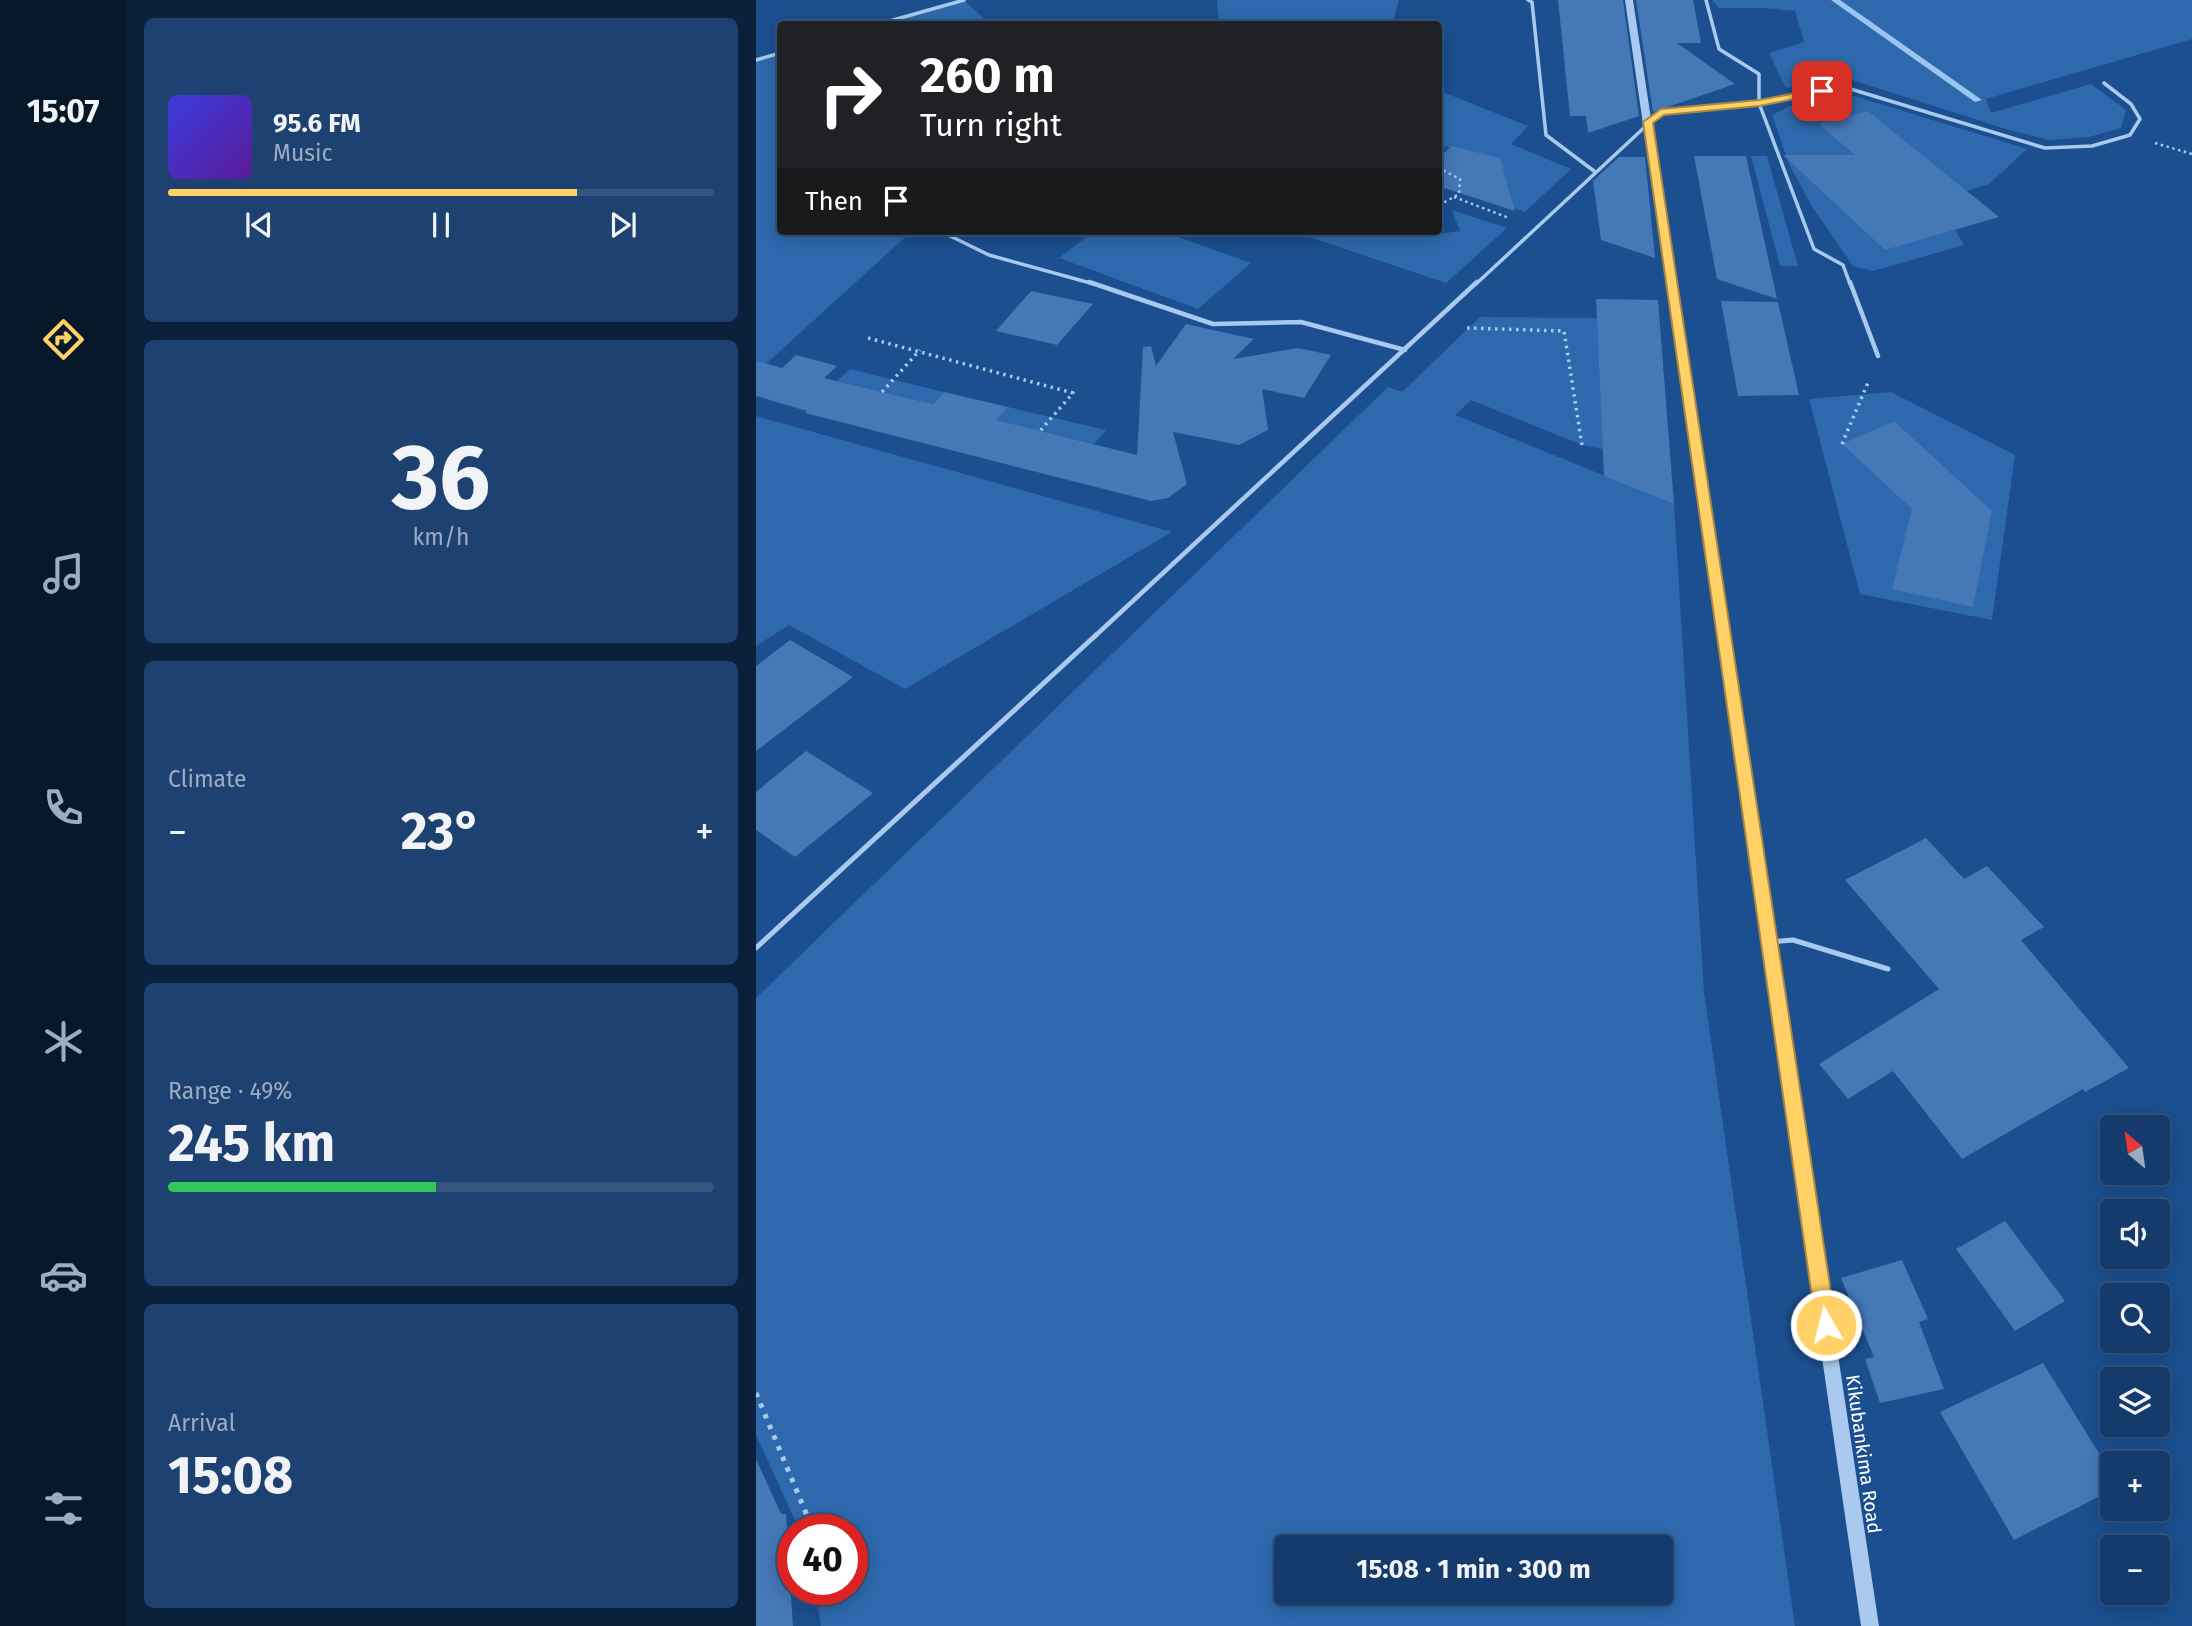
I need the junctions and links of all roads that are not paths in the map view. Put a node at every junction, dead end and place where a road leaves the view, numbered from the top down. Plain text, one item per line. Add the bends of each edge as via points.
1 (964, 0) edge
2 (1528, 0) edge
3 (1629, 0) edge
4 (1706, 0) edge
5 (890, 21) edge
6 (777, 54) edge
7 (756, 60) edge
8 (2104, 83) dead end
9 (1759, 103) junction
10 (1648, 122) junction
11 (1594, 171) junction
12 (948, 235) edge
13 (1405, 350) junction
14 (1878, 356) road end
15 (1769, 942) junction
16 (756, 948) edge
17 (1888, 969) dead end
18 (1870, 1626) edge

1 - 5 lane
2 - 11 lane via 1532,2 1546,135
3 - 10 street, Kikubankima Road
4 - 9 lane via 1719,49 1759,74
6 - 7 lane
8 - 9 lane via 2131,104 2140,119 2130,135 2092,146 2045,148 1844,87
9 - 10 lane via 1661,112
9 - 14 lane via 1814,249 1843,265
10 - 11 lane
10 - 15 street, Kikubankima Road
11 - 13 lane
12 - 13 lane via 989,255 1062,273 1213,324 1301,322
13 - 16 lane
15 - 17 lane via 1793,940
15 - 18 street, Kikubankima Road

